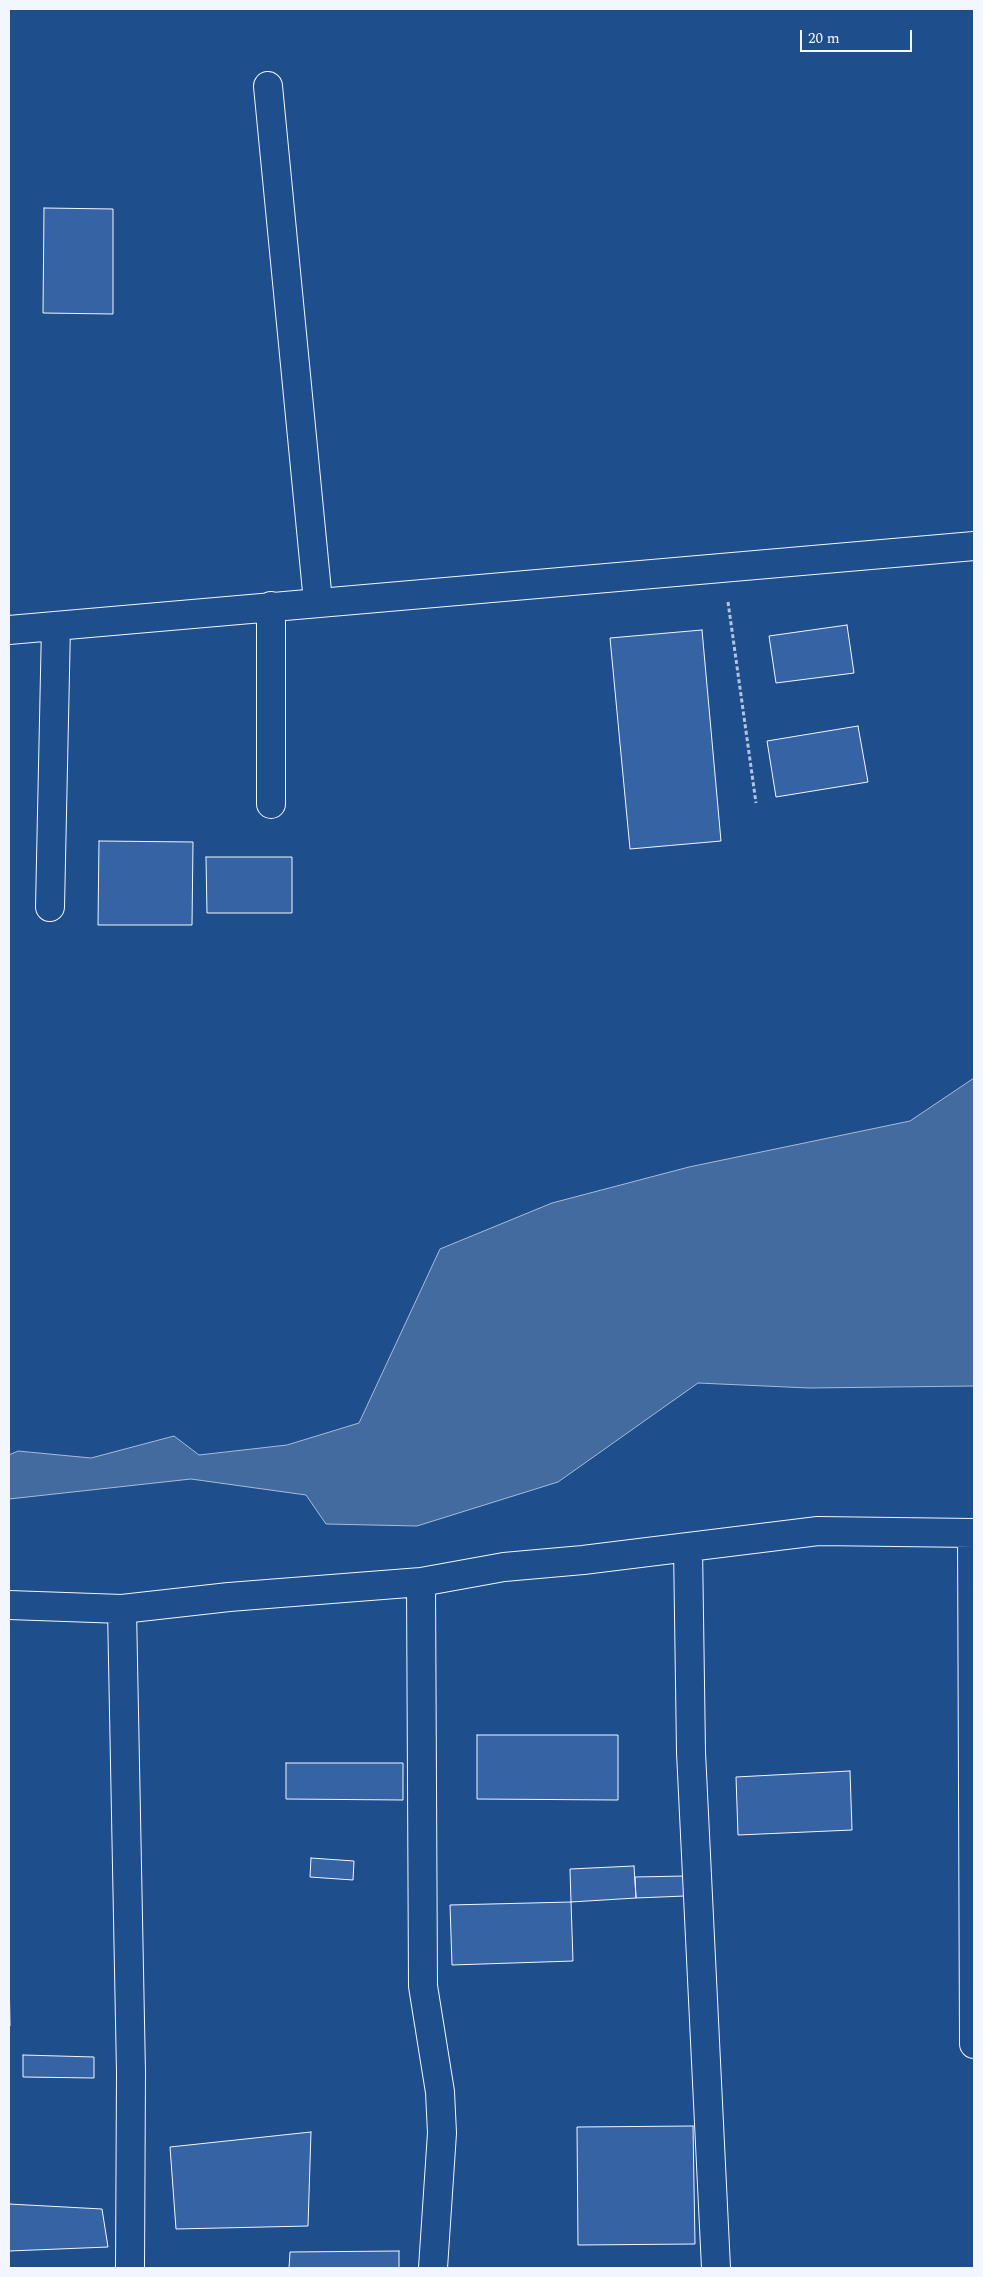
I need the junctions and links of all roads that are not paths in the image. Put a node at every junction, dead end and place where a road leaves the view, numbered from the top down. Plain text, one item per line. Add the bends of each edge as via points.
1 (268, 86) dead end
2 (974, 546) edge
3 (318, 602) junction
4 (271, 606) junction
5 (56, 626) junction
6 (9, 630) edge
7 (271, 804) dead end
8 (50, 907) dead end
9 (973, 1533) edge
10 (688, 1547) junction
11 (421, 1582) junction
12 (9, 1605) edge
13 (122, 1609) junction
14 (974, 2044) edge
15 (130, 2268) edge
16 (433, 2268) edge
17 (716, 2268) edge

1 - 3 street
2 - 3 street
3 - 4 street
4 - 5 street
4 - 7 street
5 - 6 street
5 - 8 street
9 - 10 street via 818,1531
9 - 14 street
10 - 11 street via 504,1567
10 - 17 street via 691,1752
11 - 13 street
11 - 16 street via 424,1986 439,2084 442,2133
12 - 13 street
13 - 15 street via 131,2073

